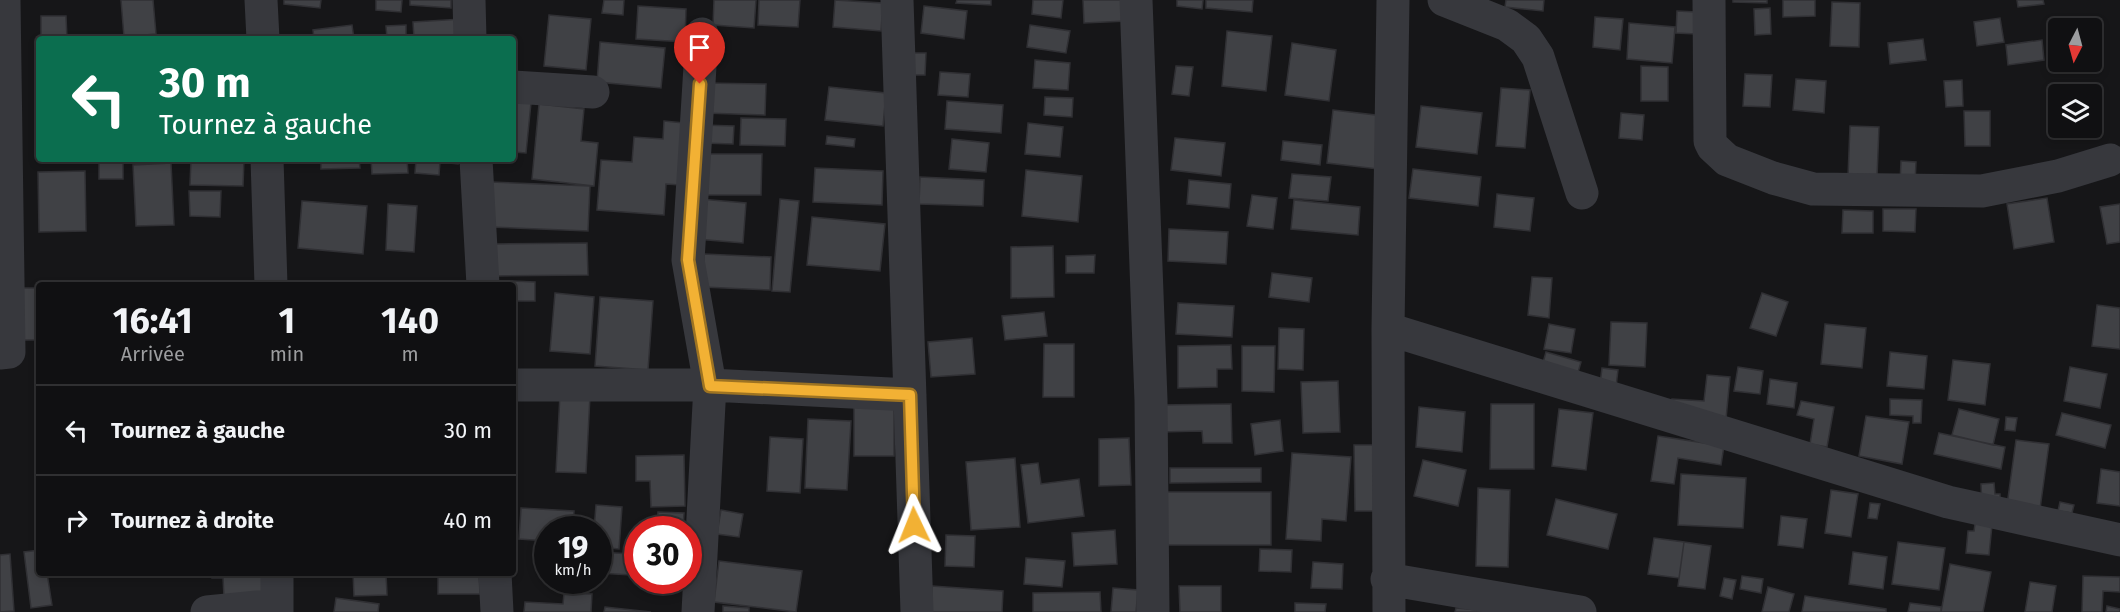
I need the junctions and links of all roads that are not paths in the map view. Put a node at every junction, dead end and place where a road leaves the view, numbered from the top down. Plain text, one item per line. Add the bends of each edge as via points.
1 (4, 0) edge
2 (261, 0) edge
3 (469, 0) edge
4 (897, 0) edge
5 (1136, 0) edge
6 (1393, 0) edge
7 (1444, 0) edge
8 (1709, 0) edge
9 (702, 34) dead end
10 (262, 36) edge
11 (470, 36) edge
12 (516, 87) edge
13 (594, 92) dead end
14 (3, 118) edge
15 (2110, 160) dead end
16 (267, 162) edge
17 (476, 162) edge
18 (1582, 193) dead end
19 (271, 282) edge
20 (483, 282) edge
21 (1388, 330) junction
22 (0, 353) edge
23 (516, 385) edge
24 (710, 386) junction
25 (910, 395) junction
26 (2120, 540) edge
27 (277, 576) edge
28 (495, 576) edge
29 (1387, 579) junction
30 (277, 609) edge
31 (207, 612) edge
32 (497, 612) edge
33 (698, 612) edge
34 (917, 612) edge
35 (1153, 612) edge
36 (1389, 612) edge
37 (1580, 612) edge

1 - 14 street
2 - 10 street
3 - 11 street
4 - 25 street
5 - 35 street via 1151,400
6 - 21 street
7 - 18 street via 1507,25 1526,39 1538,57
8 - 15 street via 1710,141 1727,160 1813,189 1982,191 2058,176
9 - 24 street via 688,260
12 - 13 street
14 - 22 street via 9,352
16 - 19 street
17 - 20 street
21 - 26 street via 1948,502
21 - 29 street
23 - 24 street
24 - 25 street
24 - 33 street
25 - 34 street
27 - 30 street
28 - 32 street
29 - 36 street
29 - 37 street
30 - 31 street

